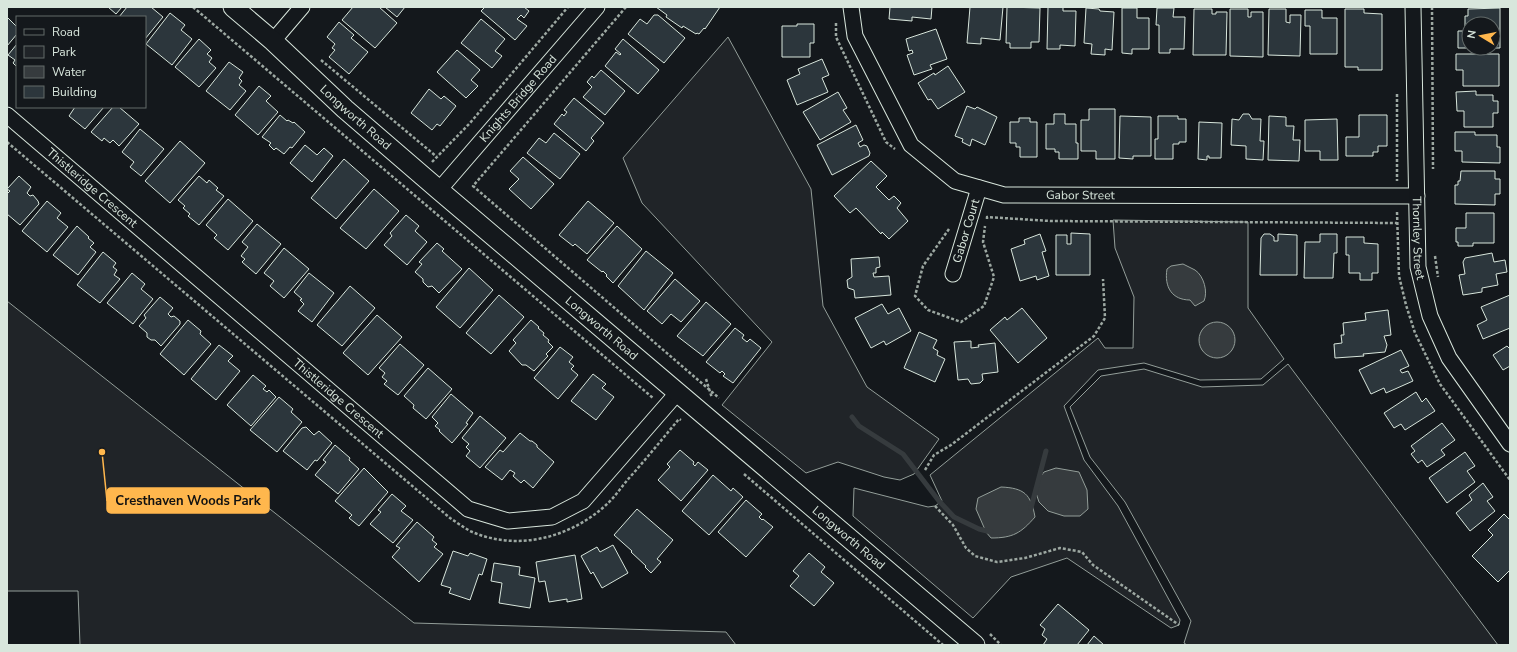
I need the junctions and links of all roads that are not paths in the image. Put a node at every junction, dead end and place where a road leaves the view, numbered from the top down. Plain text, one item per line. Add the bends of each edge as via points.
1 (233, 7) edge
2 (302, 7) edge
3 (596, 7) edge
4 (851, 7) edge
5 (1413, 7) edge
6 (273, 41) junction
7 (7, 115) edge
8 (980, 188) junction
9 (439, 190) junction
10 (1417, 196) junction
11 (953, 274) dead end
12 (678, 392) junction
13 (1510, 444) edge
14 (975, 645) edge

1 - 6 street, Longworth Road
2 - 6 street
3 - 9 street, Knights Bridge Road
4 - 8 street, Gabor Street via 855,36 911,145 955,181
5 - 10 street, Thornley Street
6 - 9 street, Longworth Road via 345,109
7 - 12 street, Thistleridge Crescent via 468,509 508,521 552,517 583,501
8 - 10 street, Gabor Street via 1004,195
8 - 11 street, Gabor Court
9 - 12 street, Longworth Road
10 - 13 street, Thornley Street via 1418,267 1430,316 1448,358
12 - 14 street, Longworth Road

